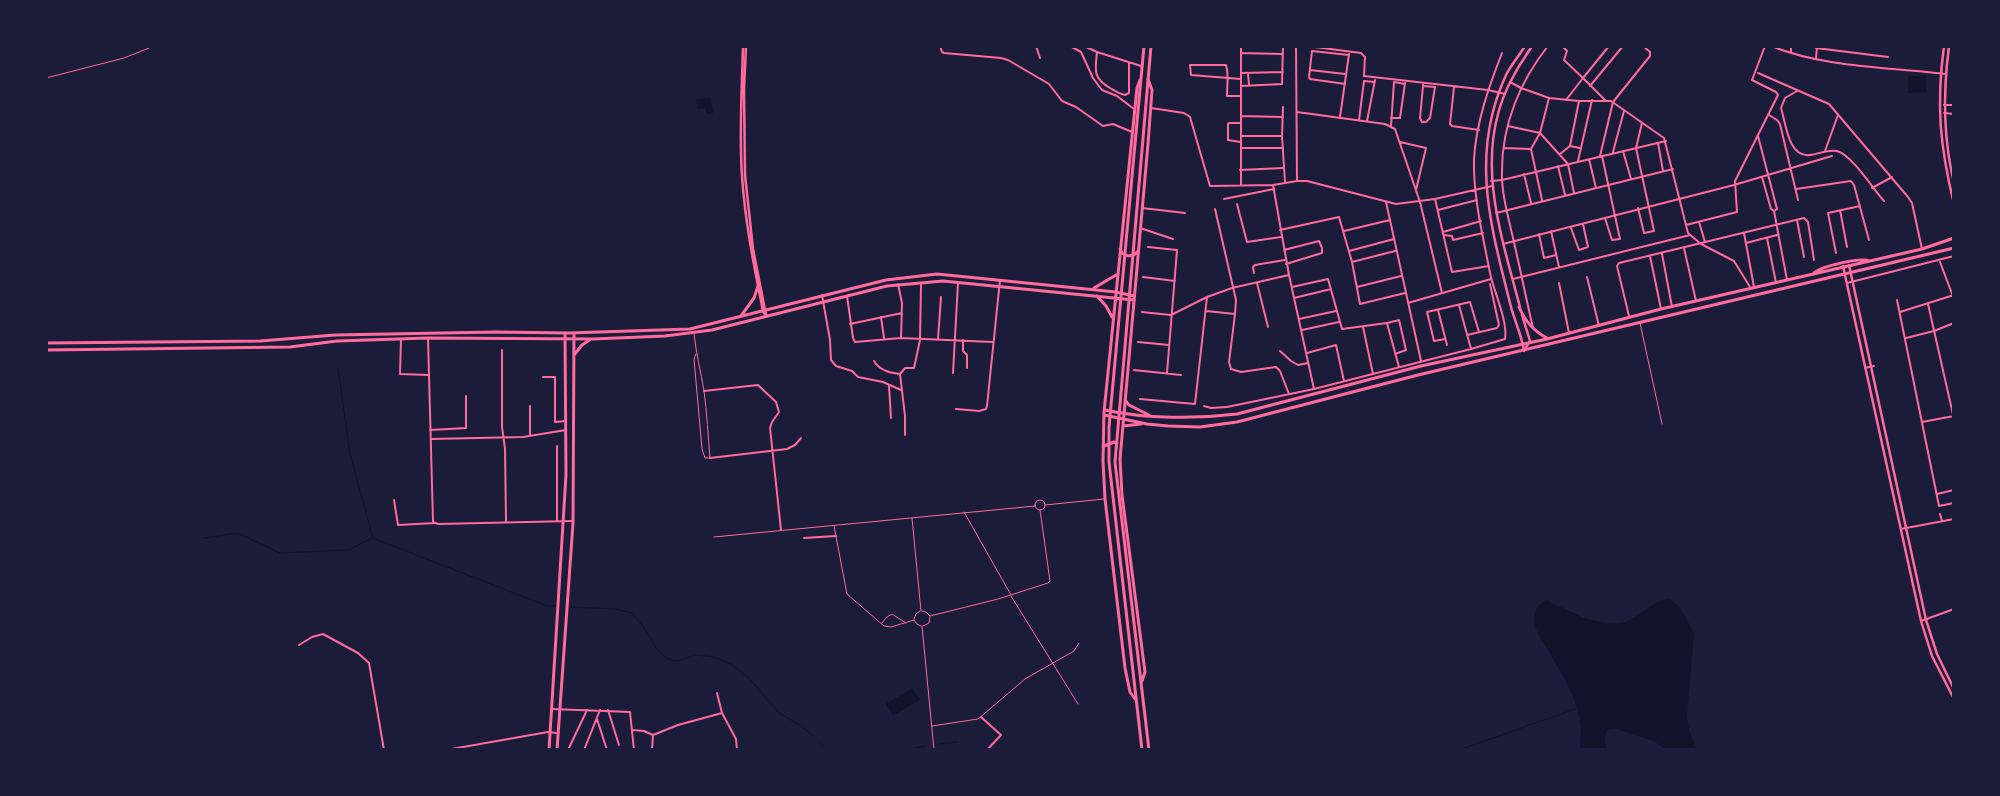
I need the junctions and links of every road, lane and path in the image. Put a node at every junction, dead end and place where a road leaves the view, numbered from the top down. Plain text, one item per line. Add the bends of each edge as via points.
1 (154, 46) edge
2 (745, 46) edge
3 (940, 46) edge
4 (1036, 46) edge
5 (1070, 46) edge
6 (1084, 46) edge
7 (1144, 46) edge
8 (1151, 46) edge
9 (1241, 46) edge
10 (1283, 46) edge
11 (1296, 46) edge
12 (1307, 46) edge
13 (1525, 46) edge
14 (1532, 46) edge
15 (1548, 46) edge
16 (1562, 46) edge
17 (1609, 46) edge
18 (1623, 46) edge
19 (1643, 46) edge
20 (1765, 46) edge
21 (1771, 46) edge
22 (1791, 46) edge
23 (1944, 46) edge
24 (1949, 46) edge
25 (1816, 47) edge
26 (1097, 52) junction
27 (1241, 53) junction
28 (1502, 53) dead end
29 (1791, 53) junction
30 (1282, 54) junction
31 (1888, 57) dead end
32 (1040, 58) dead end
33 (1816, 59) junction
34 (1129, 63) junction
35 (1142, 66) junction
36 (1310, 70) junction
37 (1248, 72) junction
38 (1282, 72) junction
39 (1241, 73) junction
40 (1758, 73) dead end
41 (1941, 73) junction
42 (1346, 74) junction
43 (1945, 74) junction
44 (46, 78) edge
45 (1227, 78) junction
46 (1583, 78) junction
47 (1148, 79) junction
48 (1241, 79) junction
49 (1140, 80) junction
50 (1510, 82) junction
51 (1345, 84) junction
52 (1423, 84) junction
53 (1241, 86) junction
54 (1249, 86) junction
55 (1590, 86) junction
56 (1454, 87) junction
57 (1521, 88) junction
58 (1488, 90) junction
59 (1797, 91) junction
60 (1500, 93) junction
61 (1505, 94) junction
62 (1241, 96) junction
63 (1549, 98) junction
64 (1566, 100) junction
65 (1592, 100) junction
66 (1605, 100) junction
67 (1580, 101) junction
68 (1613, 102) junction
69 (1944, 105) junction
70 (1954, 105) edge
71 (1283, 107) dead end
72 (1150, 108) junction
73 (1134, 110) junction
74 (1624, 111) junction
75 (1297, 112) junction
76 (1944, 113) junction
77 (1954, 114) edge
78 (1769, 115) junction
79 (1838, 115) junction
80 (1241, 116) junction
81 (1283, 117) junction
82 (1340, 117) junction
83 (1391, 118) junction
84 (1358, 120) junction
85 (1368, 121) junction
86 (1241, 123) junction
87 (1642, 123) junction
88 (1391, 126) junction
89 (1508, 126) junction
90 (1479, 130) junction
91 (1132, 132) junction
92 (1540, 133) junction
93 (1758, 135) junction
94 (1241, 136) junction
95 (1282, 136) junction
96 (1666, 141) junction
97 (1241, 142) junction
98 (1400, 142) junction
99 (1658, 143) junction
100 (1570, 146) junction
101 (1241, 148) junction
102 (1282, 148) junction
103 (1504, 148) junction
104 (1580, 148) junction
105 (1636, 148) junction
106 (1531, 149) junction
107 (1624, 151) junction
108 (1825, 152) junction
109 (1613, 153) junction
110 (1560, 154) junction
111 (1601, 156) junction
112 (1832, 156) dead end
113 (1589, 159) junction
114 (1578, 161) junction
115 (1568, 164) junction
116 (1558, 166) junction
117 (1283, 168) junction
118 (1791, 168) junction
119 (1673, 169) junction
120 (1240, 170) junction
121 (1663, 171) junction
122 (1535, 172) junction
123 (1524, 174) junction
124 (1768, 175) junction
125 (1643, 176) junction
126 (1762, 177) junction
127 (1892, 177) junction
128 (1631, 179) junction
129 (1296, 180) junction
130 (1491, 180) junction
131 (1502, 180) junction
132 (1285, 182) junction
133 (1954, 183) edge
134 (1242, 185) junction
135 (1273, 185) junction
136 (1608, 185) junction
137 (1734, 185) junction
138 (1492, 186) junction
139 (1486, 187) junction
140 (1274, 188) junction
141 (1596, 188) junction
142 (1872, 188) junction
143 (1476, 189) junction
144 (1796, 189) junction
145 (1416, 190) junction
146 (1574, 193) junction
147 (1565, 194) junction
148 (1680, 198) junction
149 (1224, 199) dead end
150 (1435, 199) junction
151 (1477, 200) junction
152 (1542, 200) junction
153 (1798, 200) dead end
154 (1884, 201) dead end
155 (1386, 202) junction
156 (1420, 202) junction
157 (1531, 203) junction
158 (1237, 204) dead end
159 (1954, 204) edge
160 (1650, 206) junction
161 (1860, 206) junction
162 (1142, 208) junction
163 (1638, 208) junction
164 (1215, 209) dead end
165 (1506, 209) junction
166 (1437, 210) junction
167 (1840, 210) junction
168 (1774, 211) junction
169 (1185, 213) dead end
170 (1496, 213) junction
171 (1615, 215) junction
172 (748, 216) junction
173 (1605, 218) junction
174 (1390, 220) junction
175 (1796, 220) junction
176 (1481, 221) junction
177 (1699, 222) junction
178 (1583, 224) junction
179 (1685, 225) junction
180 (1776, 225) junction
181 (1570, 226) junction
182 (1140, 228) junction
183 (1280, 230) junction
184 (1344, 231) junction
185 (1551, 231) junction
186 (1483, 233) junction
187 (1744, 233) junction
188 (1443, 234) junction
189 (1539, 234) junction
190 (1690, 235) junction
191 (1778, 235) junction
192 (1281, 237) junction
193 (1767, 238) junction
194 (1953, 238) edge
195 (1173, 239) dead end
196 (1394, 239) junction
197 (1869, 240) dead end
198 (1514, 241) junction
199 (1705, 242) junction
200 (1746, 243) junction
201 (1503, 244) junction
202 (1700, 244) junction
203 (1120, 247) junction
204 (1148, 247) dead end
205 (1847, 247) dead end
206 (1138, 248) junction
207 (1684, 248) junction
208 (1922, 248) junction
209 (1954, 248) edge
210 (1284, 250) junction
211 (1396, 250) junction
212 (1349, 251) junction
213 (1836, 253) dead end
214 (1662, 254) junction
215 (1556, 255) junction
216 (1650, 256) junction
217 (1954, 256) edge
218 (1804, 257) dead end
219 (1286, 260) junction
220 (1814, 260) dead end
221 (1870, 261) junction
222 (1940, 261) junction
223 (1352, 262) junction
224 (1286, 264) junction
225 (1848, 265) junction
226 (1489, 266) junction
227 (1843, 266) junction
228 (1559, 267) junction
229 (1254, 273) dead end
230 (1814, 273) junction
231 (1850, 273) junction
232 (1117, 274) junction
233 (1845, 274) junction
234 (1288, 275) junction
235 (1402, 276) junction
236 (971, 277) junction
237 (1143, 277) dead end
238 (1522, 277) junction
239 (1587, 277) dead end
240 (1491, 279) junction
241 (1513, 279) junction
242 (1000, 280) junction
243 (1787, 280) junction
244 (1174, 281) junction
245 (922, 282) junction
246 (1776, 282) junction
247 (1852, 282) junction
248 (958, 283) junction
249 (1257, 283) junction
250 (1559, 283) dead end
251 (1847, 283) junction
252 (898, 284) junction
253 (1490, 284) dead end
254 (970, 285) junction
255 (758, 286) junction
256 (999, 287) junction
257 (1292, 287) junction
258 (1357, 287) junction
259 (1232, 288) junction
260 (1752, 288) junction
261 (1091, 289) junction
262 (1331, 289) junction
263 (1116, 292) junction
264 (1405, 293) junction
265 (1442, 293) junction
266 (1953, 295) edge
267 (822, 296) junction
268 (847, 296) junction
269 (1097, 296) junction
270 (1207, 297) junction
271 (941, 298) dead end
272 (1115, 298) junction
273 (1134, 298) junction
274 (1294, 298) junction
275 (1954, 299) edge
276 (1898, 300) dead end
277 (823, 302) junction
278 (1696, 302) junction
279 (1408, 303) junction
280 (1459, 304) junction
281 (1928, 304) junction
282 (1519, 307) junction
283 (1672, 307) junction
284 (1661, 309) junction
285 (1438, 310) junction
286 (764, 311) junction
287 (1206, 311) junction
288 (1337, 311) junction
289 (902, 312) junction
290 (1142, 312) dead end
291 (1900, 312) junction
292 (1235, 314) junction
293 (1171, 315) junction
294 (766, 316) junction
295 (741, 317) junction
296 (881, 317) junction
297 (1299, 319) junction
298 (1629, 319) junction
299 (1113, 320) junction
300 (1339, 322) junction
301 (1387, 322) junction
302 (1640, 323) junction
303 (1954, 323) edge
304 (850, 324) junction
305 (1599, 326) junction
306 (1268, 327) dead end
307 (1363, 327) junction
308 (1302, 330) junction
309 (1534, 330) junction
310 (1934, 331) junction
311 (496, 332) junction
312 (1479, 332) junction
313 (565, 333) junction
314 (574, 333) junction
315 (1569, 333) junction
316 (694, 334) junction
317 (1467, 335) junction
318 (428, 338) junction
319 (496, 338) junction
320 (565, 338) junction
321 (574, 338) junction
322 (884, 338) junction
323 (901, 338) junction
324 (1905, 338) junction
325 (400, 339) junction
326 (593, 339) junction
327 (938, 339) junction
328 (1445, 339) junction
329 (1547, 339) junction
330 (920, 340) junction
331 (954, 340) junction
332 (963, 340) junction
333 (162, 342) junction
334 (993, 342) junction
335 (1138, 342) dead end
336 (1530, 342) junction
337 (46, 343) edge
338 (1523, 343) junction
339 (1446, 345) dead end
340 (1169, 346) junction
341 (162, 349) junction
342 (1471, 349) junction
343 (46, 350) edge
344 (502, 350) dead end
345 (1280, 351) dead end
346 (1524, 351) junction
347 (1307, 353) junction
348 (696, 354) junction
349 (1395, 354) junction
350 (574, 355) junction
351 (874, 361) dead end
352 (1422, 362) junction
353 (1308, 363) junction
354 (1872, 366) junction
355 (967, 368) dead end
356 (1399, 368) junction
357 (1865, 368) junction
358 (1134, 370) dead end
359 (953, 373) dead end
360 (1167, 373) junction
361 (900, 374) junction
362 (1373, 374) junction
363 (429, 375) junction
364 (1181, 375) dead end
365 (543, 377) dead end
366 (1344, 381) junction
367 (889, 386) junction
368 (1314, 389) junction
369 (901, 390) junction
370 (704, 391) junction
371 (1289, 394) junction
372 (466, 396) dead end
373 (1140, 399) dead end
374 (1124, 400) junction
375 (530, 406) dead end
376 (1204, 406) dead end
377 (956, 409) dead end
378 (1104, 412) junction
379 (1150, 415) junction
380 (1123, 417) junction
381 (1954, 417) edge
382 (891, 418) dead end
383 (566, 421) junction
384 (1922, 422) junction
385 (1147, 424) junction
386 (1662, 424) dead end
387 (1122, 426) junction
388 (430, 430) junction
389 (566, 430) junction
390 (905, 435) dead end
391 (530, 436) junction
392 (504, 437) junction
393 (801, 438) dead end
394 (430, 439) junction
395 (557, 446) dead end
396 (1104, 446) junction
397 (1121, 447) junction
398 (774, 452) junction
399 (710, 458) junction
400 (1893, 466) junction
401 (1887, 467) junction
402 (1954, 490) edge
403 (1936, 494) junction
404 (1105, 499) junction
405 (394, 500) dead end
406 (1954, 503) edge
407 (1046, 505) junction
408 (1036, 506) junction
409 (1040, 510) junction
410 (964, 512) junction
411 (1940, 514) dead end
412 (912, 518) junction
413 (1954, 519) edge
414 (506, 521) junction
415 (557, 521) junction
416 (564, 521) junction
417 (573, 521) junction
418 (434, 522) junction
419 (1942, 522) junction
420 (834, 526) junction
421 (1905, 528) junction
422 (781, 530) junction
423 (1901, 530) junction
424 (836, 536) junction
425 (714, 537) dead end
426 (804, 538) dead end
427 (1011, 595) junction
428 (1954, 609) edge
429 (921, 611) junction
430 (930, 616) junction
431 (914, 620) junction
432 (1926, 620) junction
433 (1921, 621) junction
434 (906, 623) junction
435 (881, 624) junction
436 (922, 626) junction
437 (1079, 643) dead end
438 (299, 645) dead end
439 (1053, 664) junction
440 (1142, 680) junction
441 (1954, 688) edge
442 (717, 693) dead end
443 (1135, 699) junction
444 (1954, 699) edge
445 (1078, 704) dead end
446 (552, 709) junction
447 (560, 710) junction
448 (587, 710) junction
449 (600, 710) junction
450 (608, 710) junction
451 (722, 713) junction
452 (981, 717) junction
453 (597, 718) junction
454 (932, 726) junction
455 (632, 730) junction
456 (551, 732) junction
457 (558, 734) junction
458 (653, 735) junction
459 (619, 745) dead end
460 (384, 750) edge
461 (446, 750) edge
462 (549, 750) edge
463 (557, 750) edge
464 (568, 750) edge
465 (584, 750) edge
466 (608, 750) edge
467 (634, 750) edge
468 (652, 750) edge
469 (737, 750) edge
470 (934, 750) edge
471 (987, 750) edge
472 (1142, 750) edge
473 (1149, 750) edge

1 - 44 street via 124,58
2 - 172 street via 742,149
3 - 91 street via 944,53 1008,60 1049,84 1062,101 1103,126 1111,124
4 - 32 street
5 - 73 street via 1081,52 1102,90 1115,95
6 - 26 street
7 - 35 main road
8 - 47 main road
9 - 27 street
10 - 30 street
11 - 75 street
12 - 52 street via 1362,54 1364,76
13 - 60 street via 1506,74
14 - 50 street
15 - 57 street
16 - 46 street via 1567,51 1564,60
17 - 46 street
18 - 55 street
19 - 68 street via 1650,56
20 - 78 street via 1751,79 1778,94
21 - 29 street
22 - 29 street
23 - 41 street
24 - 43 street
25 - 31 street
25 - 33 street
26 - 34 street
26 - 34 street via 1097,77 1120,94 1128,93
27 - 30 street
27 - 39 street
28 - 58 street
29 - 33 street
30 - 38 street
33 - 41 street
34 - 35 street
35 - 49 main road
36 - 42 street
36 - 42 street via 1312,51 1349,55
36 - 51 street via 1309,78
37 - 38 street
37 - 39 street
37 - 54 street
38 - 54 street via 1281,84
39 - 48 street
40 - 59 street
41 - 43 street
41 - 159 street via 1939,113 1945,169
42 - 51 street
43 - 69 street
45 - 45 street via 1190,75 1190,65 1226,65
45 - 48 street
45 - 62 street via 1228,96
46 - 55 street
46 - 64 street
47 - 72 main road via 1152,90
47 - 440 main road via 1115,462
48 - 53 street
49 - 73 main road
49 - 443 main road via 1109,427 1109,462
50 - 57 street
50 - 61 street
51 - 82 street
52 - 52 street via 1435,88 1430,118 1426,122 1420,118
52 - 56 street
53 - 54 street
53 - 62 street
55 - 66 street
56 - 58 street
56 - 90 street via 1451,126
57 - 63 street
57 - 89 street
58 - 60 street
58 - 90 street
59 - 79 street via 1829,104
59 - 108 street via 1782,105 1792,146 1802,155
60 - 61 street
60 - 139 street via 1487,142
61 - 130 street via 1492,142
62 - 80 street
63 - 64 street
63 - 92 street
64 - 67 street
65 - 66 street
65 - 67 street
65 - 104 street
66 - 68 street
67 - 100 street
68 - 74 street
68 - 111 street
69 - 70 street
69 - 76 street
71 - 81 street
72 - 134 street via 1184,113 1190,117 1210,186
72 - 162 main road
73 - 91 main road
74 - 87 street
74 - 109 street
75 - 82 street
75 - 129 street
76 - 77 street
76 - 133 street
78 - 93 street
78 - 118 street via 1780,124
79 - 108 street
79 - 127 street
80 - 81 street
80 - 86 street
81 - 95 street
82 - 84 street
83 - 83 street via 1394,82 1405,84 1400,118
83 - 88 street
84 - 85 street
84 - 85 street via 1364,81 1374,81
85 - 88 street
86 - 94 street
86 - 97 street via 1228,124 1228,140
87 - 96 street
87 - 105 street
88 - 98 street
89 - 92 street
89 - 103 street
90 - 143 street via 1475,153
91 - 203 main road
92 - 106 street
92 - 110 street
93 - 124 street
93 - 137 street
94 - 95 street
94 - 97 street
95 - 102 street
96 - 99 street
96 - 119 street
97 - 101 street
98 - 145 street
98 - 145 street via 1426,148
99 - 105 street
99 - 121 street
100 - 104 street
100 - 110 street
101 - 102 street
101 - 120 street
102 - 117 street
103 - 106 street
103 - 131 street
104 - 114 street
105 - 107 street
105 - 125 street
106 - 122 street
107 - 109 street
107 - 128 street
108 - 142 street via 1837,151 1846,156
109 - 111 street
110 - 115 street
111 - 113 street
111 - 136 street
112 - 118 street
113 - 114 street
113 - 141 street
114 - 115 street
115 - 116 street
115 - 146 street
116 - 122 street
116 - 147 street
117 - 120 street
117 - 132 street
118 - 124 street
118 - 144 street
119 - 121 street
119 - 148 street
120 - 134 street
121 - 125 street
122 - 123 street
122 - 152 street
123 - 131 street
123 - 157 street
124 - 126 street
124 - 168 street via 1777,209
125 - 128 street
125 - 160 street
126 - 137 street
126 - 168 street via 1770,209
127 - 142 street
127 - 208 street via 1912,203
128 - 136 street
129 - 132 street
129 - 155 street
130 - 131 street
130 - 138 street
131 - 165 street
132 - 135 street
134 - 135 street
135 - 140 street
136 - 141 street
136 - 171 street
137 - 148 street
137 - 177 street via 1736,213
138 - 139 street
138 - 170 street
139 - 143 street
139 - 338 street via 1498,255 1514,321
140 - 149 street
140 - 183 street
141 - 146 street
142 - 154 street
143 - 150 street
143 - 151 street
144 - 153 street
144 - 161 street via 1850,180
145 - 156 street
146 - 147 street
147 - 152 street
148 - 160 street
148 - 179 street
150 - 156 street
150 - 166 street
151 - 166 street
151 - 176 street
152 - 157 street
155 - 156 street
155 - 174 street
156 - 265 street
157 - 165 street
158 - 192 street via 1247,242
160 - 163 street
160 - 163 street via 1655,230 1644,233
161 - 167 street
161 - 197 street
162 - 169 street
162 - 182 main road
163 - 171 street
164 - 259 street
165 - 170 street
165 - 198 street
166 - 188 street
167 - 205 street
167 - 213 street via 1828,214
168 - 180 street
170 - 201 street
171 - 173 street
171 - 173 street via 1620,238 1614,241
172 - 255 street via 750,249
172 - 286 street
173 - 178 street
174 - 184 street
174 - 196 street
175 - 180 street
175 - 218 street
175 - 220 street via 1807,220
176 - 186 street
176 - 188 street
177 - 179 street
177 - 199 street
178 - 181 street
178 - 181 street via 1588,247 1579,250
179 - 190 street
180 - 187 street
180 - 191 street
181 - 185 street
182 - 195 street
182 - 206 main road
183 - 184 street via 1339,217
183 - 192 street
184 - 212 street
185 - 189 street
185 - 215 street
186 - 188 street via 1453,240 1452,236
186 - 226 street
187 - 199 street
187 - 200 street
188 - 226 street via 1453,273
189 - 198 street
189 - 215 street via 1544,258
190 - 202 street
190 - 228 street
191 - 193 street
191 - 243 street
192 - 210 street
193 - 200 street
193 - 246 street
194 - 208 main road
196 - 211 street
196 - 212 street
198 - 201 street
198 - 238 street
199 - 202 street
200 - 260 street
201 - 241 street
202 - 207 street
202 - 260 street via 1734,261
203 - 206 main road via 1128,256 1136,254
203 - 232 main road
204 - 244 street via 1177,250
206 - 273 main road
207 - 214 street
207 - 278 street
208 - 221 main road
209 - 231 main road
210 - 219 street
210 - 224 street via 1319,241 1322,248 1322,254
211 - 223 street
211 - 235 street
212 - 223 street
214 - 216 street
214 - 283 street
215 - 228 street
216 - 284 street
216 - 298 street via 1618,265
217 - 222 street
219 - 224 street
219 - 229 street via 1255,265
221 - 225 main road
221 - 230 main road via 1847,262
222 - 247 street
222 - 266 street
223 - 258 street
224 - 234 street
225 - 227 main road
225 - 231 street
226 - 240 street
227 - 230 main road
227 - 233 street
228 - 238 street
230 - 243 main road
231 - 233 main road
231 - 247 street
232 - 261 main road
232 - 263 main road
233 - 251 street
233 - 302 main road
234 - 249 street
234 - 257 street
235 - 258 street
235 - 264 street
236 - 242 main road
236 - 254 street
236 - 267 main road via 914,276
237 - 244 street
238 - 241 street
238 - 309 street
239 - 305 street
240 - 265 street
240 - 342 street via 1505,338
241 - 282 street
242 - 256 street
242 - 261 main road
243 - 246 main road
244 - 293 street
245 - 248 main road
245 - 252 main road
245 - 330 street
246 - 260 main road
247 - 251 street
247 - 354 street
248 - 254 main road
248 - 331 street
249 - 259 street
249 - 306 street
250 - 315 street
251 - 357 street
252 - 268 main road
252 - 289 street
253 - 312 street via 1500,326
254 - 256 main road
255 - 286 street
255 - 295 main road
256 - 269 main road
256 - 334 street
257 - 262 street via 1327,279
257 - 274 street
258 - 264 street via 1361,304
259 - 270 street
259 - 292 street via 1236,300
260 - 278 main road
261 - 263 main road
262 - 274 street
262 - 288 street
263 - 272 main road
263 - 273 main road
264 - 279 street
265 - 279 street
266 - 275 street
266 - 281 street
267 - 277 street
267 - 286 main road
268 - 277 main road
268 - 304 street
269 - 272 main road
269 - 299 main road
270 - 287 street
270 - 293 street
271 - 327 street
272 - 273 main road
272 - 299 main road
273 - 374 main road
274 - 297 street
276 - 291 street
277 - 294 main road
277 - 367 street via 831,360 858,377
278 - 283 main road
279 - 352 street
280 - 285 street
280 - 312 street via 1472,304
280 - 317 street
281 - 291 street
281 - 310 street
282 - 309 main road
282 - 336 street
283 - 284 main road
284 - 298 main road
285 - 328 street
285 - 328 street via 1427,312 1434,341
286 - 294 street
286 - 295 main road
287 - 292 street
287 - 373 street via 1195,404
288 - 297 street
288 - 300 street
289 - 296 street
289 - 323 street
290 - 293 street
291 - 324 street
292 - 371 street via 1229,362 1231,369 1241,372 1276,367
293 - 340 street
294 - 316 main road
295 - 314 main road via 690,329
296 - 304 street
296 - 322 street
297 - 308 street
298 - 305 main road
299 - 378 main road
300 - 307 street via 1344,330
300 - 308 street
301 - 307 street
301 - 349 street
301 - 349 street via 1398,320 1401,329 1406,350
302 - 346 main road
302 - 386 street
303 - 310 street
304 - 322 street via 855,342
305 - 315 main road
307 - 362 street
308 - 347 street
309 - 329 main road
310 - 324 street
310 - 381 street
311 - 313 main road
311 - 319 street
311 - 333 main road
312 - 317 street
313 - 314 main road
313 - 320 main road
314 - 321 main road
315 - 329 main road
316 - 326 main road
316 - 348 street
317 - 342 street
318 - 319 main road
318 - 325 main road
318 - 363 street
319 - 320 main road
320 - 321 main road
320 - 383 main road
321 - 326 main road
321 - 350 main road
322 - 323 street
323 - 330 street
324 - 384 street
325 - 341 main road via 337,341 290,347
325 - 363 street via 400,374
326 - 350 main road via 582,344
327 - 330 street
327 - 331 street
328 - 339 street
329 - 336 main road
330 - 361 street via 914,368 905,368
331 - 332 street
331 - 359 street
332 - 334 street
332 - 355 street
333 - 337 main road
333 - 341 street
334 - 377 street via 986,409
335 - 340 street
336 - 338 main road
336 - 346 street
338 - 346 street
338 - 379 main road via 1237,414 1208,417
340 - 360 street
341 - 343 main road
342 - 352 street
344 - 392 street
345 - 353 street via 1291,362 1298,365
346 - 385 main road via 1236,422 1200,426
347 - 353 street
347 - 366 street via 1336,345
348 - 370 street
348 - 399 street via 705,458
349 - 356 street
350 - 417 main road
351 - 361 street via 881,369
352 - 356 street
353 - 368 street
354 - 357 street
354 - 400 street
356 - 362 street
357 - 401 street
358 - 360 street
360 - 364 street
361 - 369 street
362 - 366 street
363 - 388 street
365 - 383 street via 555,377 555,422
366 - 368 street
367 - 369 street
367 - 382 street
368 - 371 street
369 - 390 street
370 - 398 street via 754,384 763,388 780,409 771,424
370 - 399 street
371 - 376 street via 1227,407
372 - 388 street via 466,428
374 - 379 main road
374 - 380 main road
375 - 391 street
378 - 380 main road
378 - 396 main road
379 - 380 main road
380 - 385 main road
380 - 387 main road
381 - 384 street
383 - 389 main road
384 - 403 street
385 - 387 main road
387 - 397 main road
388 - 394 street
389 - 391 street
389 - 416 main road
391 - 392 street
392 - 394 street
392 - 414 street
393 - 398 street via 791,448
394 - 418 street
395 - 415 street
396 - 397 main road via 1114,442
396 - 404 main road
397 - 440 main road via 1122,495 1146,672
398 - 399 street
398 - 422 street
400 - 401 street
400 - 421 street
401 - 423 street
402 - 403 street
403 - 406 street via 1939,506
404 - 407 street
404 - 443 main road via 1126,668 1130,692
405 - 418 street via 398,525
407 - 408 street via 1039,500
407 - 409 street
408 - 409 street
408 - 410 street
409 - 427 street via 1050,581
410 - 412 street
410 - 427 street
411 - 419 street
412 - 420 street
412 - 429 street
413 - 419 street
414 - 415 street
414 - 418 street
415 - 416 street
416 - 417 street
416 - 446 main road
417 - 447 main road
419 - 421 street
420 - 422 street
420 - 424 street
421 - 423 street
421 - 432 street
422 - 425 street
423 - 433 street
424 - 426 street
424 - 435 street via 847,594
427 - 430 street
427 - 439 street
428 - 432 street
429 - 430 street
429 - 431 street
430 - 436 street via 929,623
431 - 434 street
431 - 436 street
432 - 433 street
432 - 441 street via 1936,654
433 - 444 street via 1932,656
434 - 435 street via 891,628
434 - 435 street via 892,614
436 - 454 street
437 - 439 street via 1074,651
438 - 460 street via 323,634 358,653 369,664
439 - 445 street
439 - 452 street via 1025,679
440 - 473 main road
442 - 451 street
443 - 472 main road
446 - 447 street
446 - 456 main road
447 - 448 street
447 - 457 main road
448 - 449 street
448 - 464 street
449 - 450 street
449 - 453 street
450 - 455 street via 630,712
450 - 459 street
451 - 458 street
451 - 469 street via 735,735
452 - 454 street via 974,721
452 - 471 street via 1001,735
453 - 465 street
453 - 466 street
454 - 470 street
455 - 458 street
455 - 467 street
456 - 457 street
456 - 461 street
456 - 462 main road
457 - 463 main road
458 - 468 street

